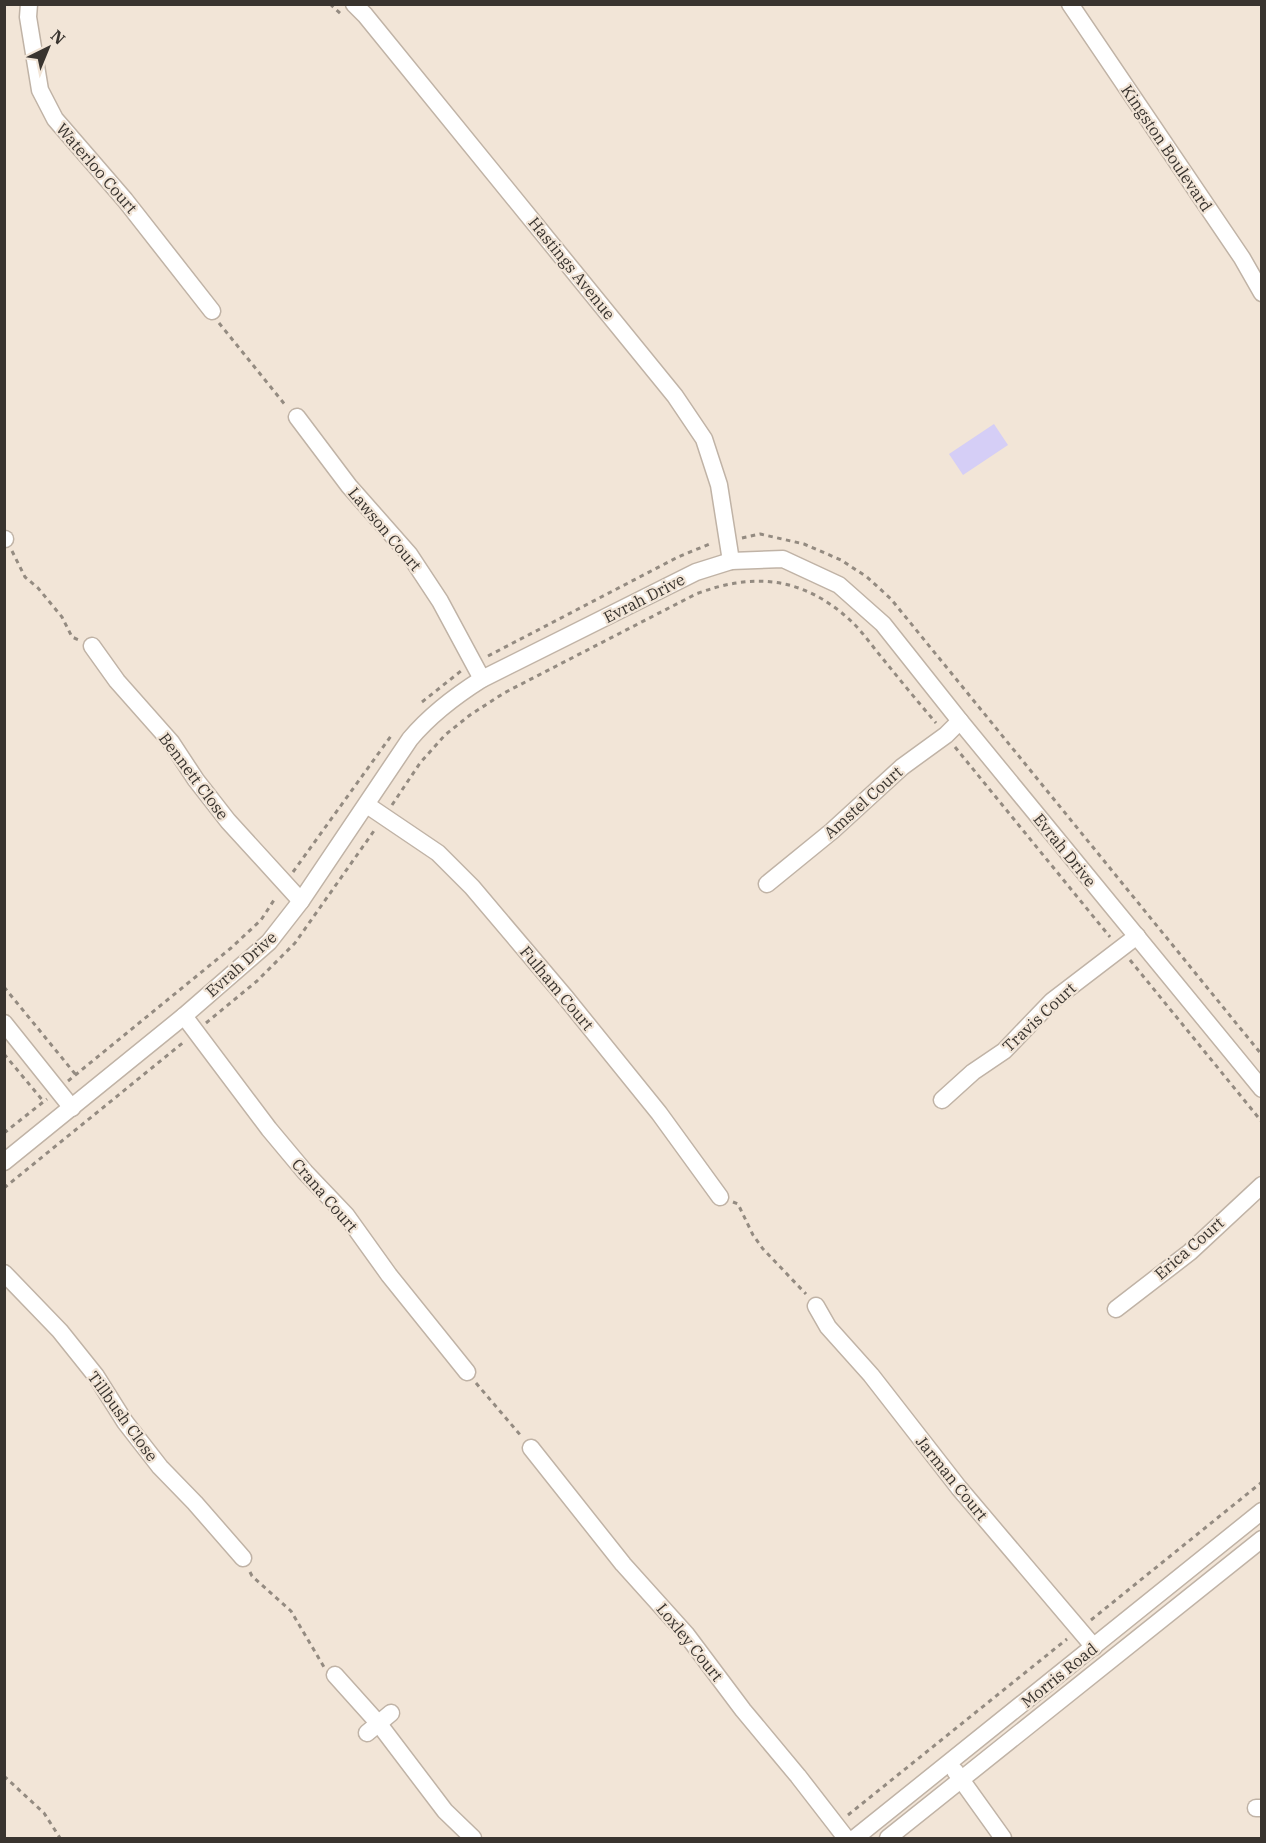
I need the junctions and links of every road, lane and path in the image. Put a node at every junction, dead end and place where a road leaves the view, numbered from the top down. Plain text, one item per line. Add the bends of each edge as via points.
1 (29, 4) edge
2 (330, 4) edge
3 (354, 4) edge
4 (1070, 4) edge
5 (347, 21) dead end
6 (1262, 293) edge
7 (212, 311) joint
8 (297, 417) joint
9 (710, 533) dead end
10 (5, 539) edge
11 (720, 542) junction
12 (731, 561) junction
13 (92, 646) joint
14 (473, 663) junction
15 (482, 679) junction
16 (421, 703) dead end
17 (960, 722) junction
18 (392, 735) dead end
19 (946, 735) junction
20 (367, 805) junction
21 (384, 817) junction
22 (285, 883) junction
23 (767, 884) dead end
24 (301, 901) junction
25 (1137, 936) junction
26 (1120, 949) junction
27 (4, 987) edge
28 (184, 1016) junction
29 (4, 1023) edge
30 (196, 1032) junction
31 (4, 1054) edge
32 (1262, 1054) edge
33 (76, 1075) junction
34 (58, 1089) junction
35 (1262, 1089) edge
36 (942, 1100) dead end
37 (44, 1102) junction
38 (72, 1108) junction
39 (1262, 1122) edge
40 (4, 1134) edge
41 (4, 1162) edge
42 (1262, 1185) edge
43 (4, 1188) edge
44 (720, 1197) joint
45 (4, 1273) edge
46 (816, 1306) joint
47 (1116, 1309) dead end
48 (467, 1372) joint
49 (531, 1448) joint
50 (1262, 1482) edge
51 (1262, 1511) edge
52 (1262, 1539) edge
53 (243, 1558) joint
54 (1080, 1629) junction
55 (1094, 1647) junction
56 (335, 1675) joint
57 (949, 1763) junction
58 (4, 1776) edge
59 (962, 1779) junction
60 (878, 1820) junction
61 (836, 1825) junction
62 (890, 1837) edge
63 (60, 1839) edge
64 (473, 1839) edge
65 (846, 1839) edge
66 (855, 1839) edge
67 (1003, 1839) edge

1 - 7 street, Waterloo Court via 40,90 54,119 125,200
2 - 5 path
3 - 11 street, Hastings Avenue via 675,396 704,439 719,485
4 - 6 street, Kingston Boulevard
7 - 8 path
8 - 14 street, Lawson Court via 349,486 409,554
9 - 11 path
10 - 13 path via 26,577 62,617 72,637
11 - 12 street, Hastings Avenue
11 - 14 path via 678,557
11 - 32 path via 760,534 804,543 841,560 891,599
12 - 15 street, Evrah Drive via 696,572
12 - 17 street, Evrah Drive via 783,559 839,585 883,624
13 - 22 street, Bennett Close via 171,742 228,821
14 - 15 street, Lawson Court
14 - 16 path
15 - 20 street, Evrah Drive via 420,727
17 - 19 street, Amstel Court
17 - 25 street, Evrah Drive
18 - 22 path
19 - 21 path via 851,621 827,601 789,585 742,581 696,594 504,693 470,715 445,735 420,764
19 - 23 street, Amstel Court via 902,766
19 - 26 path
20 - 21 street, Fulham Court
20 - 24 street, Evrah Drive
21 - 30 path via 295,943
21 - 44 street, Fulham Court via 438,853 472,886 659,1113
22 - 24 street, Bennett Close
22 - 33 path via 261,920 231,948
24 - 28 street, Evrah Drive via 269,942
25 - 26 street, Travis Court
25 - 35 street, Evrah Drive
26 - 36 street, Travis Court via 1052,1001 1004,1051
26 - 39 path
27 - 33 path
28 - 30 street, Crana Court
28 - 38 street, Evrah Drive
29 - 34 street
30 - 43 path
30 - 48 street, Crana Court via 269,1129 346,1215
31 - 37 path
33 - 34 path
34 - 37 path
34 - 38 street
37 - 40 path
38 - 41 street, Evrah Drive
42 - 47 street, Erica Court via 1190,1252
44 - 46 path via 738,1204 763,1249
45 - 53 street, Tillbush Close via 60,1331 160,1467
46 - 54 street, Jarman Court via 828,1327 871,1375 959,1488
48 - 49 path
49 - 61 street, Loxley Court via 623,1564 687,1634
50 - 54 path
51 - 55 street, Morris Road
52 - 59 street, Morris Road
53 - 56 path via 252,1576 291,1611 323,1666
54 - 55 street, Jarman Court
54 - 61 path
55 - 57 street, Morris Road
56 - 64 street
57 - 59 street
57 - 60 street, Morris Road
58 - 63 path via 44,1813
59 - 62 street, Morris Road
59 - 67 street
60 - 62 street
60 - 66 street, Morris Road
61 - 65 street, Loxley Court

